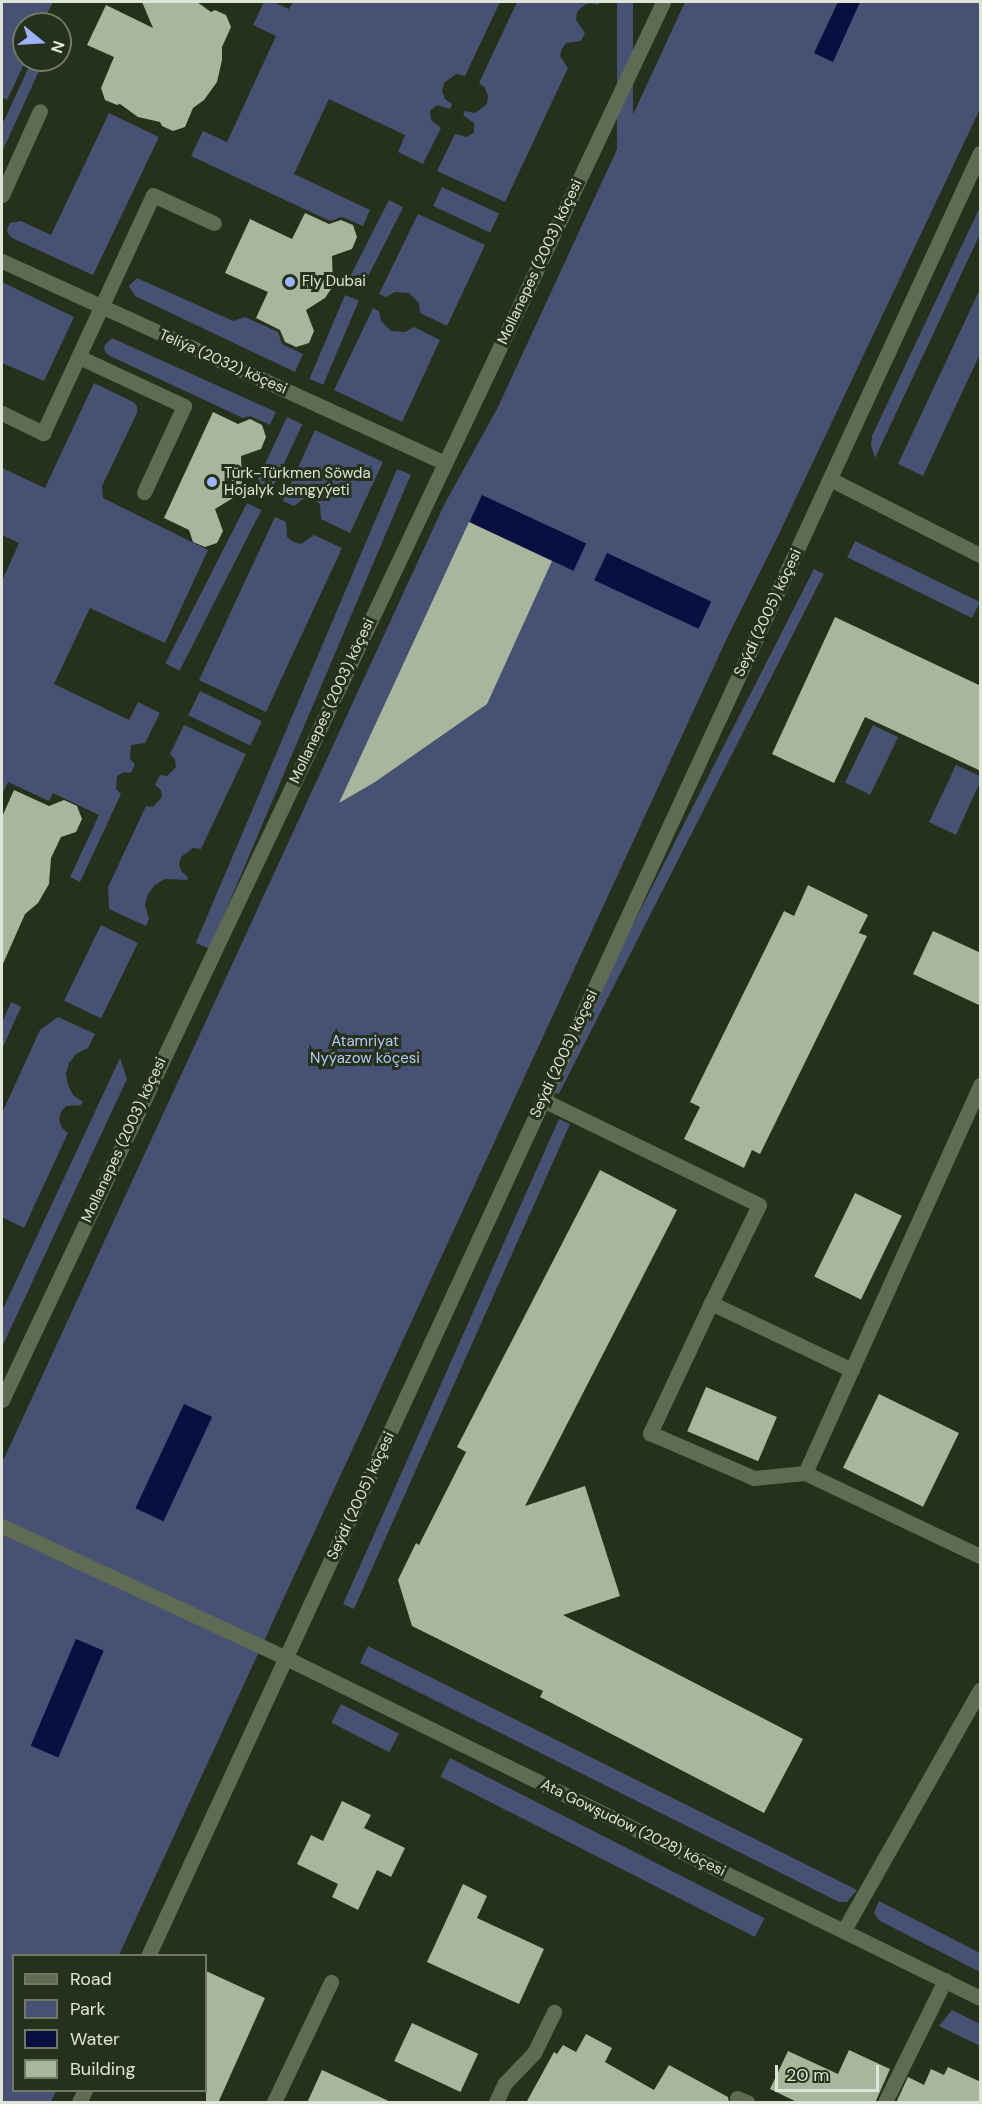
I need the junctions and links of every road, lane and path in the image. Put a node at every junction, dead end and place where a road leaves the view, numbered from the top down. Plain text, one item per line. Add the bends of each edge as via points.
1 (663, 2) edge
2 (40, 111) dead end
3 (981, 153) edge
4 (2, 195) edge
5 (214, 223) dead end
6 (2, 261) edge
7 (102, 307) junction
8 (79, 357) junction
9 (2, 413) edge
10 (445, 463) junction
11 (830, 479) junction
12 (144, 492) dead end
13 (981, 555) edge
14 (981, 1085) edge
15 (543, 1100) junction
16 (711, 1303) junction
17 (852, 1370) junction
18 (2, 1400) edge
19 (806, 1473) junction
20 (2, 1526) edge
21 (981, 1556) edge
22 (286, 1658) junction
23 (981, 1690) edge
24 (844, 1930) junction
25 (149, 1954) edge
26 (945, 1980) junction
27 (331, 1982) dead end
28 (981, 1998) edge
29 (554, 2012) dead end
30 (274, 2103) edge
31 (496, 2103) edge
32 (885, 2103) edge

1 - 10 street, Mollanepes (2003) köçesi
2 - 4 street
3 - 11 street, Seýdi (2005) köçesi
5 - 7 street via 153,195
6 - 7 street, Teliýa (2032) köçesi
7 - 8 street
7 - 10 street, Teliýa (2032) köçesi
8 - 9 street via 43,433
8 - 12 street via 184,406
10 - 18 street, Mollanepes (2003) köçesi
11 - 13 street
11 - 15 street, Seýdi (2005) köçesi
14 - 17 street
15 - 16 street via 759,1205
15 - 22 street, Seýdi (2005) köçesi
16 - 17 street
16 - 19 street via 650,1433 754,1478
17 - 19 street
19 - 21 street
20 - 22 street, Ata Gowşudow (2028) köçesi
22 - 24 street, Ata Gowşudow (2028) köçesi
22 - 25 street, Seýdi (2005) köçesi
23 - 24 street
24 - 26 street, Ata Gowşudow (2028) köçesi
26 - 28 street, Ata Gowşudow (2028) köçesi
26 - 32 street
27 - 30 street
29 - 31 street via 534,2053 505,2083

